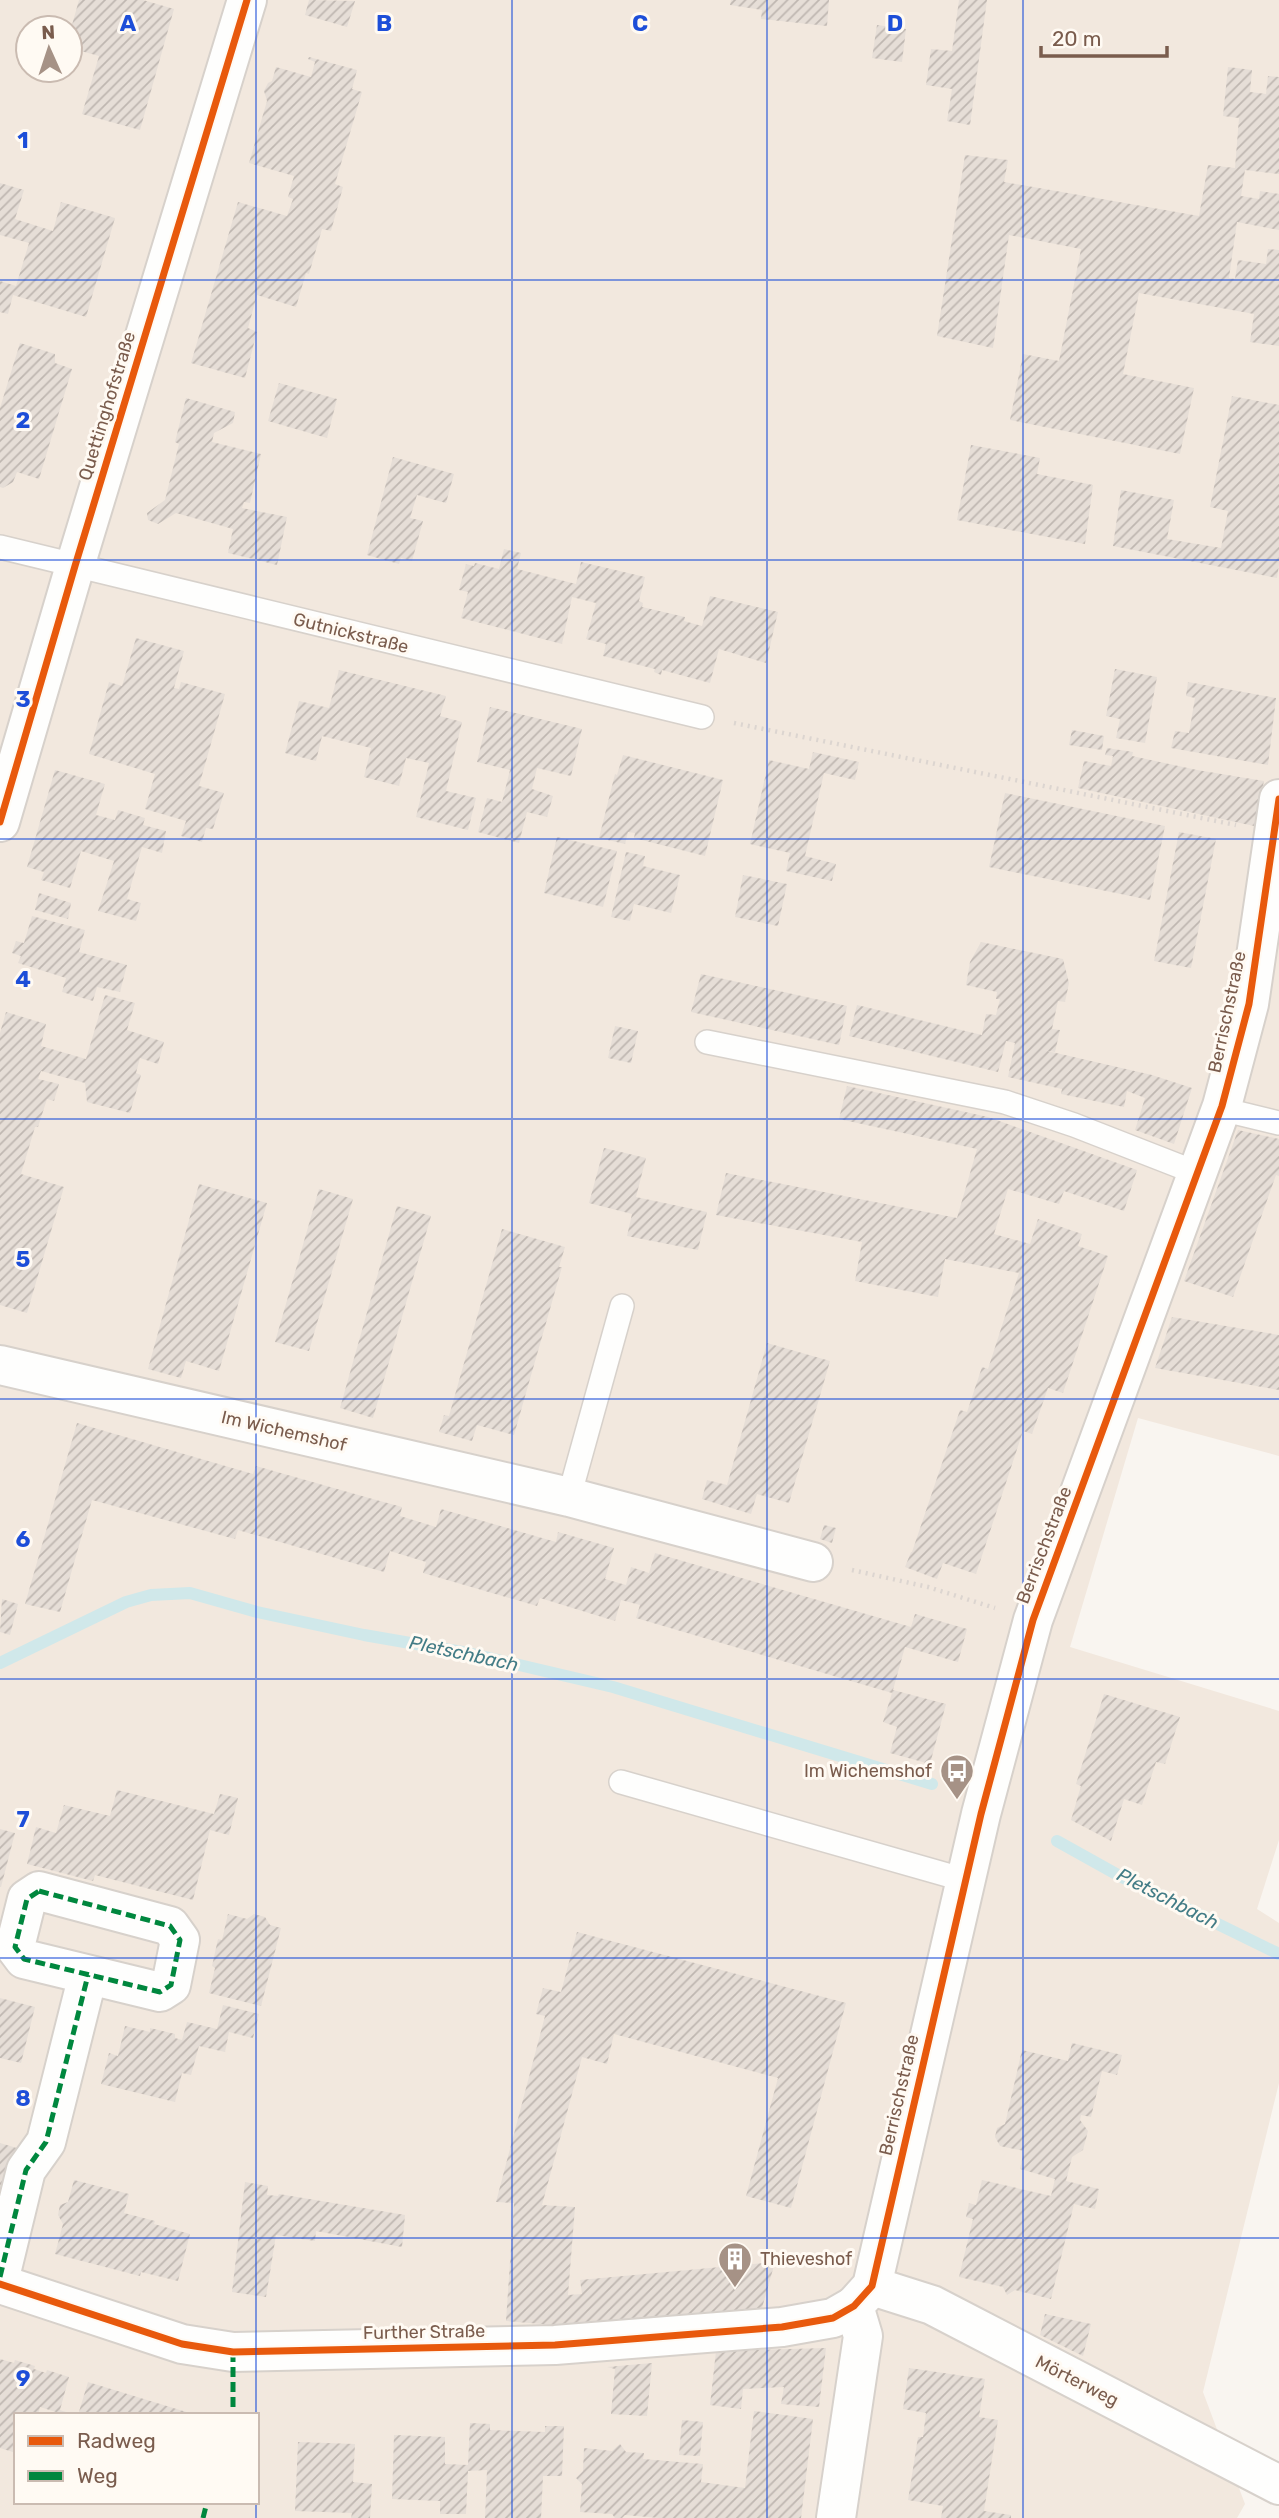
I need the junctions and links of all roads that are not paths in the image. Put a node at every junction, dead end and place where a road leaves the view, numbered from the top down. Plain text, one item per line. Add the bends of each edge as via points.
1 (247, 0) edge
2 (0, 547) edge
3 (75, 566) junction
4 (702, 718) road end
5 (1277, 816) edge
6 (0, 822) edge
7 (707, 1042) dead end
8 (1221, 1109) junction
9 (1279, 1123) edge
10 (1197, 1174) junction
11 (622, 1306) dead end
12 (0, 1365) edge
13 (569, 1497) junction
14 (813, 1562) road end
15 (621, 1782) dead end
16 (965, 1880) junction
17 (88, 1975) dead end
18 (0, 2277) edge
19 (0, 2284) edge
20 (863, 2296) junction
21 (1279, 2485) edge
22 (836, 2518) edge

1 - 3 street, Quettinghofstraße
2 - 3 lane, Gutnickstraße
3 - 4 lane, Gutnickstraße
3 - 6 street, Quettinghofstraße
5 - 8 street, Berrischstraße via 1249,1004
7 - 10 lane via 1005,1102
8 - 9 lane
8 - 10 street, Berrischstraße
10 - 16 street, Berrischstraße via 1033,1620
11 - 13 lane
12 - 13 street, Im Wichemshof
13 - 14 street, Im Wichemshof
15 - 16 lane
16 - 20 street, Berrischstraße
17 - 18 street via 46,2142 26,2170
19 - 20 street, Further Straße via 182,2344 233,2352 555,2345 782,2327 833,2318
20 - 21 street, Mörterweg via 932,2305
20 - 22 street via 863,2336

